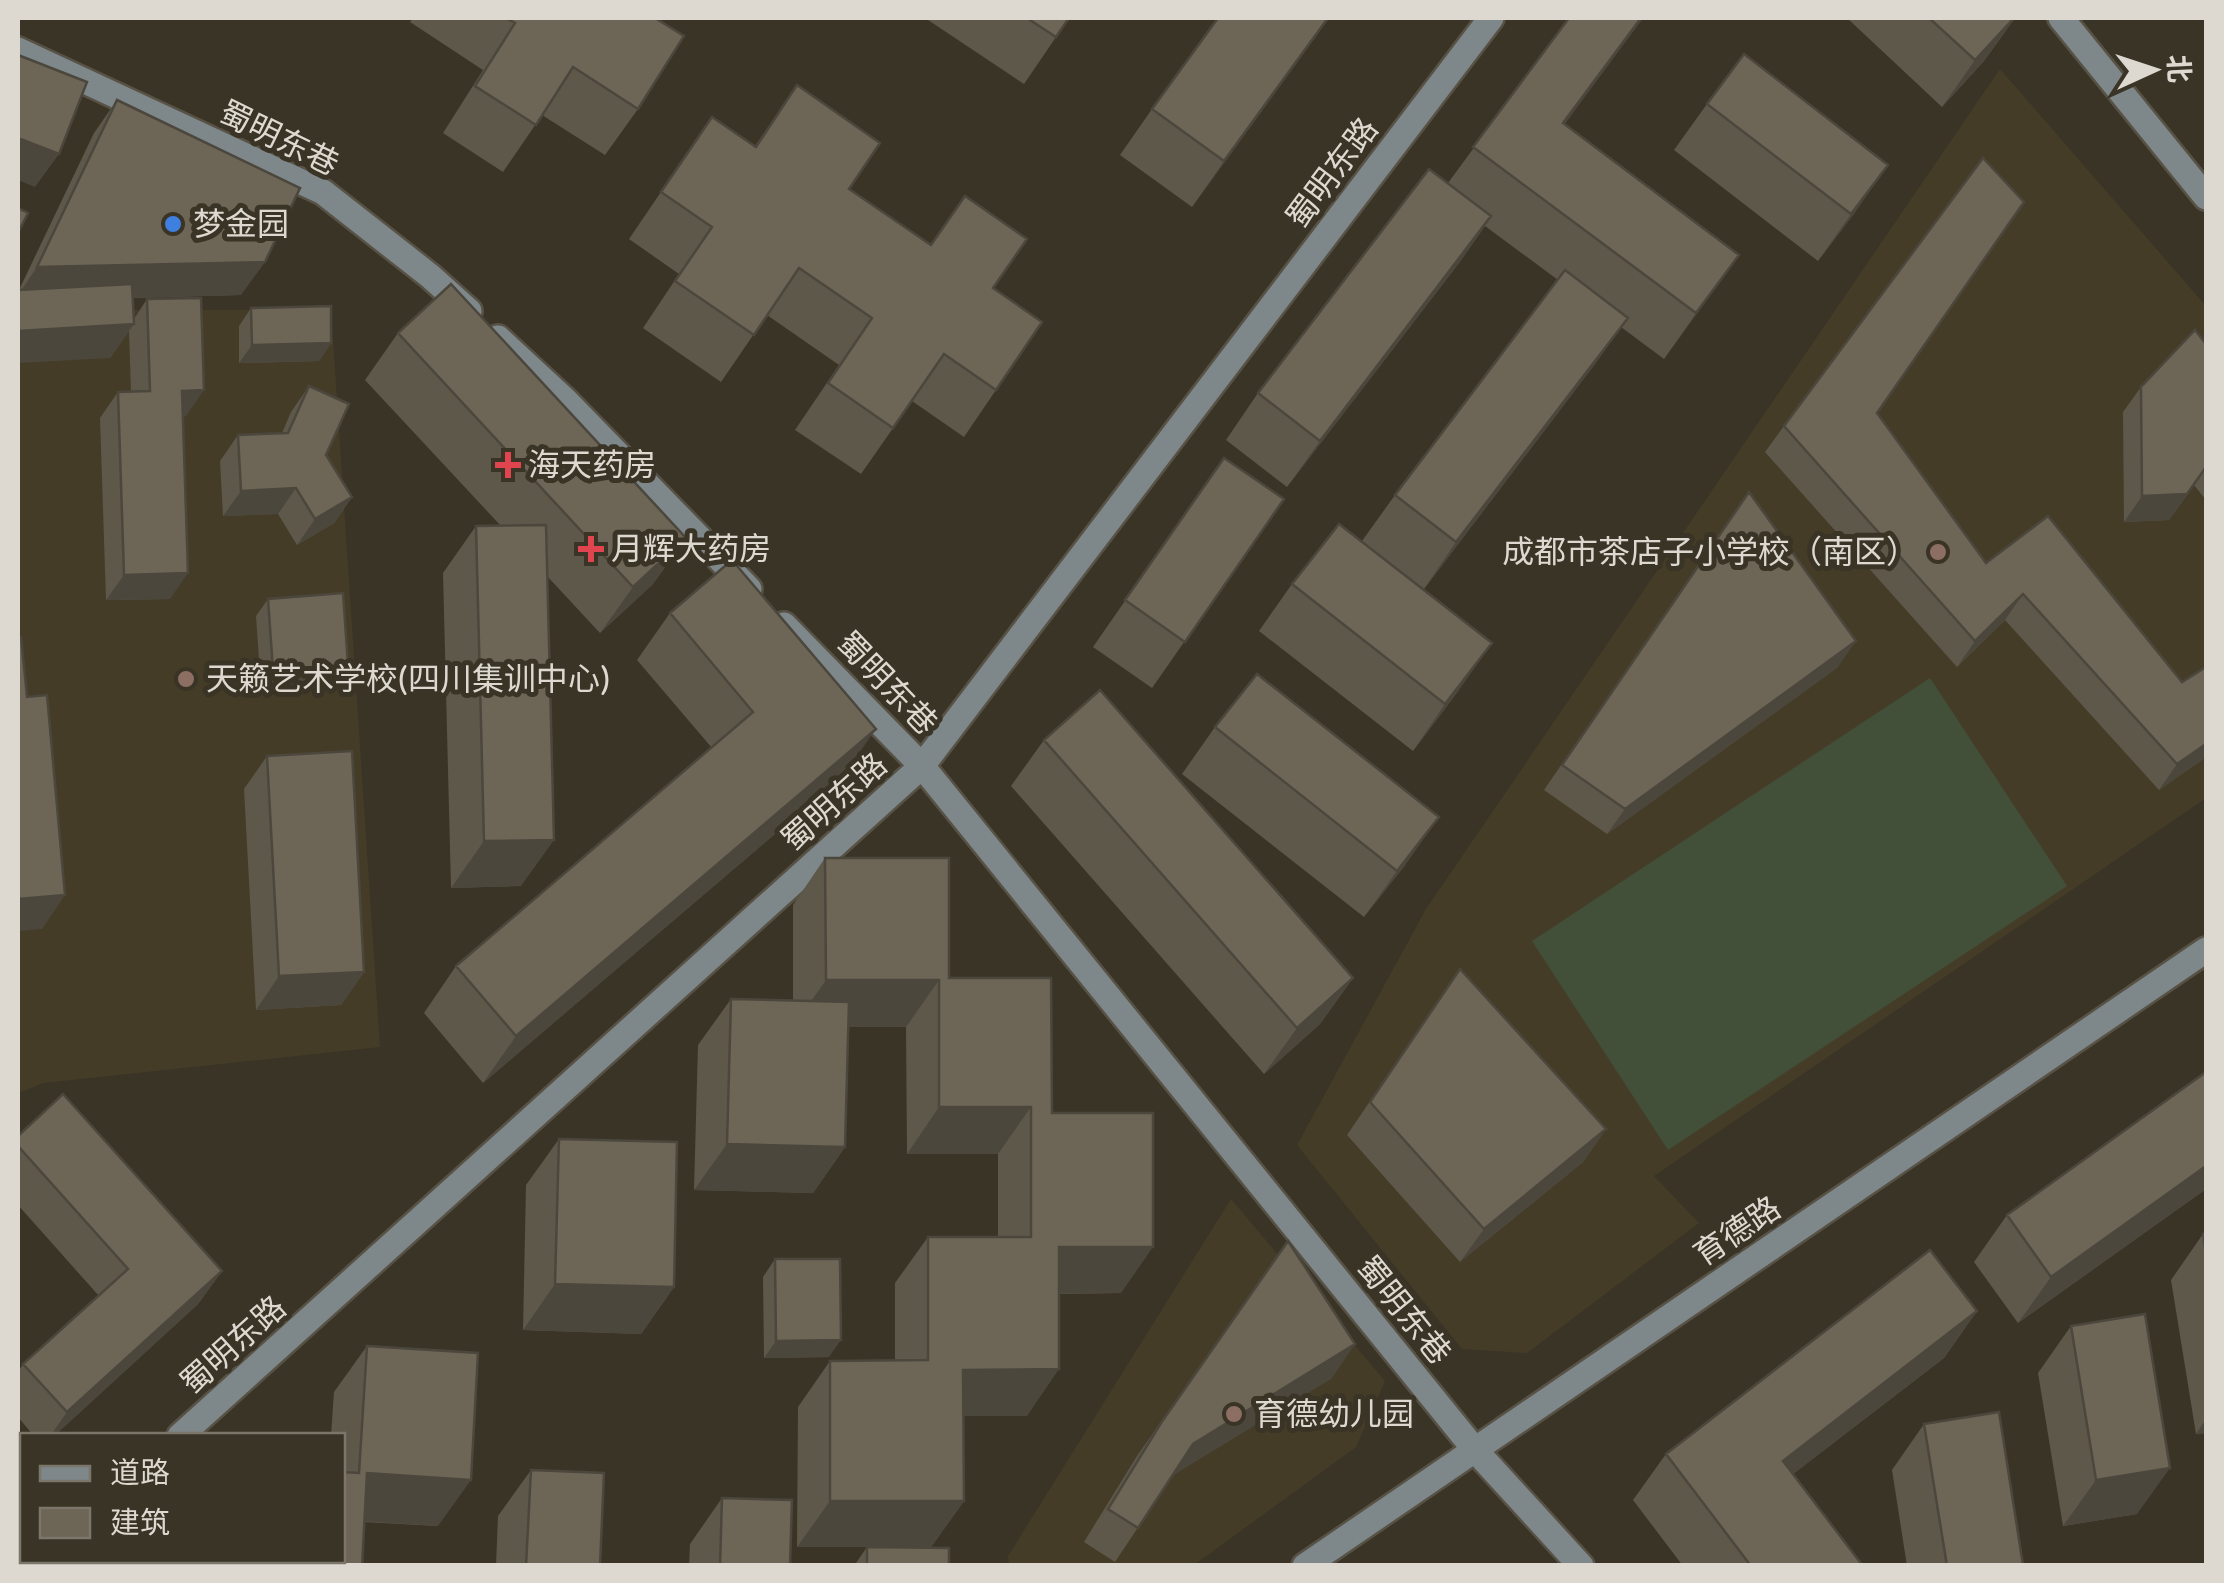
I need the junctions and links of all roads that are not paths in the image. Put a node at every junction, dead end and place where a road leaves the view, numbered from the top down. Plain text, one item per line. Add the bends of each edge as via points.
1 (1491, 18) edge
2 (2061, 18) edge
3 (18, 50) edge
4 (2206, 197) edge
5 (922, 766) junction
6 (2206, 950) edge
7 (183, 1433) edge
8 (1474, 1450) junction
9 (1305, 1566) edge
10 (1581, 1566) edge

1 - 5 street, 蜀明东路
2 - 4 street
3 - 5 street, 蜀明东巷 via 323,192 430,276 566,401
5 - 7 street, 蜀明东路
5 - 8 street, 蜀明东巷
6 - 8 street, 育德路
8 - 9 street, 育德路
8 - 10 street, 蜀明东巷

